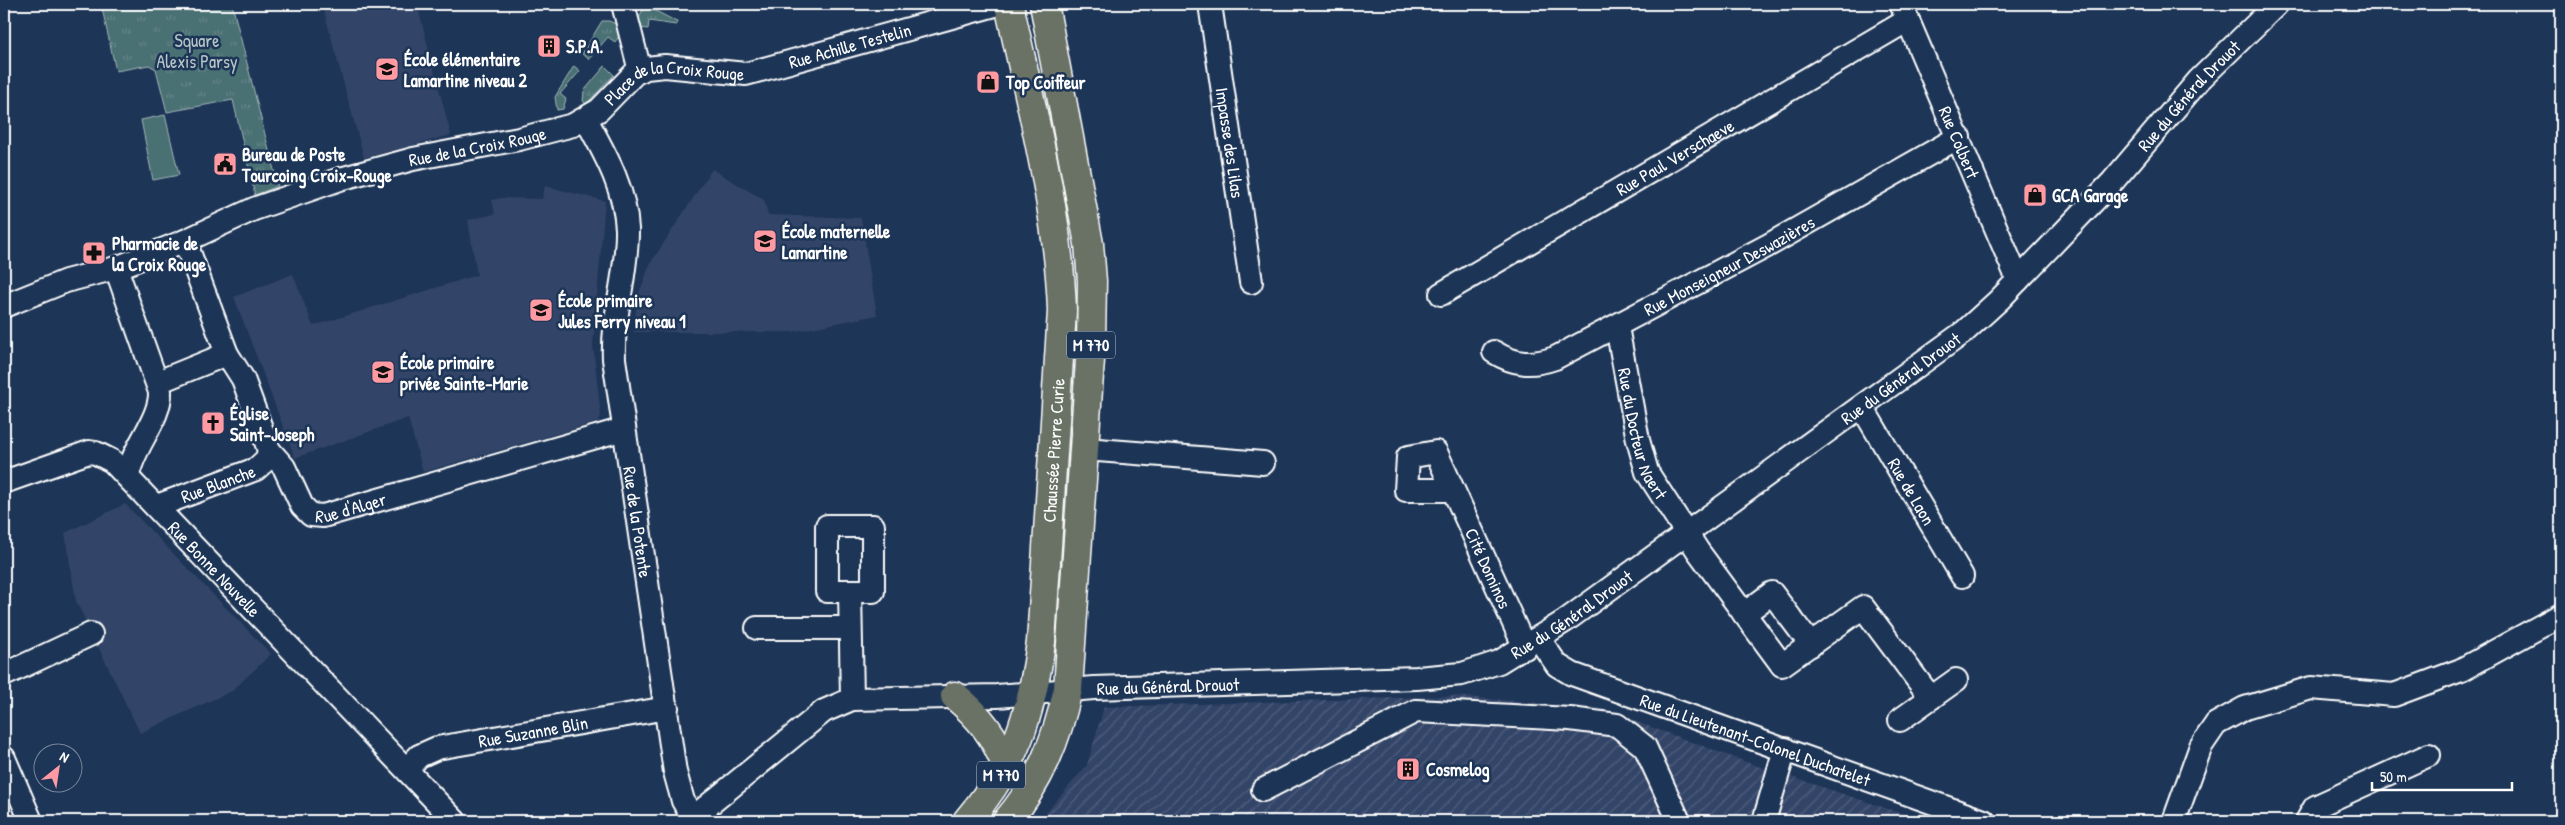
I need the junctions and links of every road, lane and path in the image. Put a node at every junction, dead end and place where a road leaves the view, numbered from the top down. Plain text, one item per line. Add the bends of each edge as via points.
1 (622, 4) edge
2 (999, 4) edge
3 (1008, 4) edge
4 (1044, 4) edge
5 (1210, 4) edge
6 (2277, 4) edge
7 (1904, 12) edge
8 (640, 71) junction
9 (759, 71) joint
10 (586, 118) junction
11 (1959, 137) junction
12 (626, 217) joint
13 (185, 241) junction
14 (116, 268) junction
15 (2018, 280) junction
16 (1251, 282) dead end
17 (1442, 294) dead end
18 (4, 306) edge
19 (1617, 327) junction
20 (1494, 352) dead end
21 (227, 354) junction
22 (158, 382) junction
23 (1862, 407) junction
24 (624, 429) junction
25 (144, 435) junction
26 (1084, 449) junction
27 (269, 450) junction
28 (96, 453) junction
29 (1263, 462) dead end
30 (128, 476) junction
31 (4, 482) edge
32 (1452, 490) dead end
33 (157, 506) junction
34 (1686, 533) junction
35 (1962, 576) dead end
36 (850, 591) dead end
37 (1744, 614) junction
38 (2561, 616) edge
39 (757, 628) dead end
40 (850, 628) junction
41 (91, 634) dead end
42 (1532, 643) junction
43 (1811, 645) junction
44 (4, 675) edge
45 (1956, 680) dead end
46 (1068, 689) junction
47 (1033, 693) junction
48 (955, 696) junction
49 (1930, 698) junction
50 (852, 699) junction
51 (667, 708) junction
52 (1900, 720) dead end
53 (1785, 749) junction
54 (2429, 756) dead end
55 (4, 758) edge
56 (1006, 766) junction
57 (407, 769) junction
58 (1263, 790) dead end
59 (691, 819) edge
60 (31, 821) edge
61 (455, 821) edge
62 (967, 821) edge
63 (1007, 821) edge
64 (1679, 821) edge
65 (1764, 821) edge
66 (1984, 821) edge
67 (2174, 821) edge
68 (2307, 821) edge

1 - 8 street
2 - 9 street, Rue Achille Testelin
3 - 47 main road, Chaussée Pierre Curie / M 770 via 1055,232 1061,293 1041,642
4 - 26 main road, Chaussée Pierre Curie / M 770 via 1089,244 1091,345
5 - 16 street, Impasse des Lilas
6 - 15 street, Rue du Général Drouot via 2199,80 2113,181
7 - 11 street, Rue Colbert
7 - 17 street, Rue Paul Verschaeve
8 - 9 street, Place de la Croix Rouge via 665,66 740,75
8 - 10 street, Place de la Croix Rouge via 605,105
10 - 12 street, Place de la Croix Rouge via 615,174
10 - 13 street, Rue de la Croix Rouge via 560,129 413,159 340,179 254,209
11 - 15 street, Rue Colbert
11 - 19 street, Rue Monseigneur Deswazières
12 - 24 street, Rue de la Potente via 626,244 614,346
13 - 14 street, Rue de la Croix Rouge
13 - 21 street, Rue d'Alger
14 - 18 street, Rue de la Croix Rouge via 57,284
14 - 22 street
15 - 23 street, Rue du Général Drouot via 1964,332
19 - 20 street, Rue Monseigneur Deswazières via 1555,358 1535,364 1514,362
19 - 34 street, Rue du Docteur Naert via 1640,454 1647,472
21 - 22 street
21 - 27 street, Rue d'Alger via 243,379
22 - 25 street via 160,401
23 - 34 street, Rue du Général Drouot
23 - 35 street, Rue de Laon
24 - 27 street, Rue d'Alger via 318,516 304,509 287,472
24 - 51 street, Rue de la Potente
25 - 28 street
25 - 30 street
26 - 29 street
26 - 46 main road, Chaussée Pierre Curie / M 770
27 - 33 street, Rue Blanche via 267,459 256,469
28 - 30 street via 112,461
28 - 31 street via 81,454
30 - 33 street, Rue Bonne Nouvelle
32 - 42 street, Cité Dominos
33 - 57 street, Rue Bonne Nouvelle
34 - 37 street, Rue du Docteur Naert
34 - 42 street, Rue du Général Drouot
36 - 40 street
37 - 43 street, Rue du Docteur Naert via 1782,665
37 - 43 street via 1772,593
38 - 67 street via 2461,670 2394,694 2312,688 2245,708 2216,724 2201,746
39 - 40 street
40 - 50 street
41 - 44 street
42 - 46 street, Rue du Général Drouot via 1487,667 1450,675
42 - 53 street, Rue du Lieutenant-Colonel Duchatelet via 1568,672
43 - 49 street via 1863,607
45 - 49 street
46 - 47 street, Rue du Général Drouot
46 - 63 main road, M 770 via 1057,732 1041,773
47 - 48 street, Rue du Général Drouot
47 - 56 main road, M 770 via 1026,723
48 - 50 street, Rue du Général Drouot
48 - 56 main road via 987,728
49 - 52 street
50 - 59 street, Rue du Général Drouot via 824,711
51 - 57 street, Rue Suzanne Blin via 437,748 419,756
51 - 59 street, Rue de la Potente via 678,787
53 - 65 street
53 - 66 street, Rue du Lieutenant-Colonel Duchatelet
54 - 68 street via 2315,808
55 - 60 street
56 - 62 main road, M 770
57 - 61 street, Rue Bonne Nouvelle
58 - 64 street via 1416,711 1570,719 1617,725 1645,747

